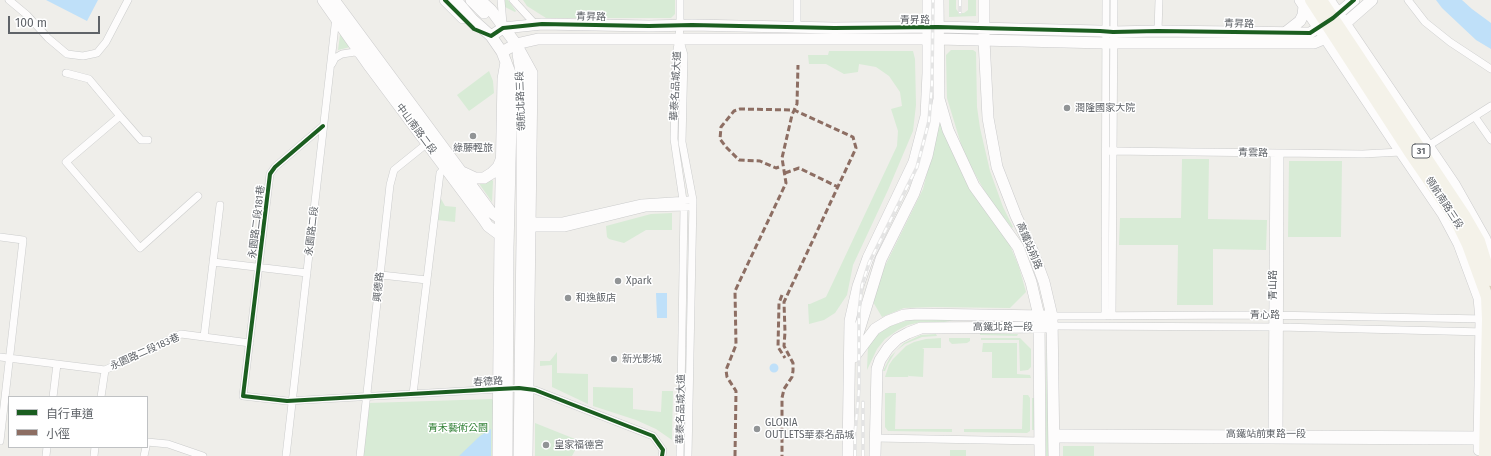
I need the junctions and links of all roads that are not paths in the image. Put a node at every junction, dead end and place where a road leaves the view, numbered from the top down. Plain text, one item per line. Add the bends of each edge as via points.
1 (9, 0) edge
2 (128, 0) edge
3 (323, 0) edge
4 (445, 0) edge
5 (456, 0) edge
6 (471, 0) edge
7 (480, 0) edge
8 (501, 0) edge
9 (513, 0) edge
10 (680, 0) edge
11 (797, 0) edge
12 (928, 0) edge
13 (938, 0) edge
14 (984, 0) edge
15 (1106, 0) edge
16 (1114, 0) edge
17 (1159, 0) edge
18 (1321, 0) edge
19 (1330, 0) edge
20 (1354, 0) edge
21 (1372, 0) edge
22 (1408, 0) edge
23 (1305, 2) edge
24 (336, 3) edge
25 (336, 19) junction
26 (536, 25) junction
27 (680, 25) junction
28 (797, 26) junction
29 (1332, 26) junction
30 (503, 28) junction
31 (933, 28) junction
32 (983, 28) junction
33 (1158, 31) junction
34 (1286, 32) junction
35 (491, 36) junction
36 (1110, 37) junction
37 (679, 39) junction
38 (933, 39) junction
39 (984, 40) junction
40 (516, 44) junction
41 (361, 55) junction
42 (504, 57) junction
43 (330, 66) junction
44 (1491, 69) edge
45 (66, 73) dead end
46 (939, 99) junction
47 (1491, 106) edge
48 (120, 116) junction
49 (1475, 117) junction
50 (324, 126) junction
51 (148, 140) dead end
52 (431, 140) junction
53 (1491, 140) edge
54 (1414, 150) junction
55 (1110, 151) junction
56 (1277, 154) junction
57 (501, 159) junction
58 (445, 168) junction
59 (460, 171) junction
60 (198, 196) dead end
61 (693, 203) junction
62 (684, 204) junction
63 (220, 205) dead end
64 (504, 222) junction
65 (528, 224) junction
66 (0, 237) edge
67 (504, 237) junction
68 (522, 239) junction
69 (1491, 255) edge
70 (213, 262) junction
71 (259, 268) junction
72 (307, 273) junction
73 (381, 275) junction
74 (427, 280) junction
75 (1491, 280) edge
76 (1276, 315) junction
77 (1109, 316) junction
78 (1487, 319) edge
79 (1039, 321) junction
80 (1053, 321) junction
81 (1276, 327) junction
82 (1486, 332) edge
83 (204, 337) junction
84 (250, 343) junction
85 (0, 357) edge
86 (10, 358) junction
87 (850, 362) junction
88 (57, 364) junction
89 (105, 370) junction
90 (503, 389) junction
91 (523, 389) junction
92 (413, 394) junction
93 (53, 396) edge
94 (102, 396) edge
95 (368, 396) junction
96 (292, 400) junction
97 (1053, 436) junction
98 (1275, 437) junction
99 (875, 438) junction
100 (1485, 438) edge
101 (0, 441) edge
102 (1040, 441) junction
103 (148, 442) edge
104 (191, 454) edge
105 (203, 456) edge
106 (286, 456) edge
107 (360, 456) edge
108 (498, 456) edge
109 (507, 456) edge
110 (519, 456) edge
111 (527, 456) edge
112 (662, 456) edge
113 (680, 456) edge
114 (688, 456) edge
115 (848, 456) edge
116 (875, 456) edge
117 (1040, 456) edge
118 (1054, 456) edge
119 (1480, 456) edge
120 (1485, 456) edge

1 - 2 street via 67,54 83,56 97,53 106,42
3 - 25 street, 中山南路二段
4 - 35 street via 474,29
5 - 35 street, 領航北路三段
6 - 30 street via 487,17
7 - 30 street via 491,10
8 - 30 street
9 - 26 street
10 - 27 street
11 - 28 street
12 - 31 street
13 - 31 street
14 - 32 street
15 - 36 street
16 - 36 street
17 - 33 street
18 - 29 main road, 31
19 - 29 street, 31
20 - 29 street, 青昇路
21 - 29 street, 青昇路
22 - 44 street via 1430,26
23 - 29 main road, 31
23 - 34 street via 1300,21
24 - 25 street, 永園路二段
24 - 52 street, 中山南路二段
25 - 41 street, 中山南路二段
25 - 43 street, 永園路二段
26 - 27 street, 青昇路
26 - 30 street, 青昇路
27 - 28 street, 青昇路
27 - 37 street
28 - 31 street, 青昇路
29 - 34 street, 青昇路 via 1310,33
29 - 36 street, 青昇路 via 1314,43
29 - 54 main road, 領航南路三段 / 31
29 - 54 street, 領航南路三段 / 31
30 - 35 street, 青昇路
30 - 40 street
31 - 32 street, 青昇路
31 - 38 street
32 - 36 street, 青昇路
32 - 39 street
33 - 34 street, 青昇路
33 - 36 street, 青昇路
35 - 42 street, 領航北路三段
36 - 39 street, 青昇路
36 - 55 street
37 - 38 street, 青昇路
37 - 40 street, 青昇路 via 538,39
37 - 61 street, 華泰名品城大道 via 684,55 682,142
37 - 62 street, 華泰名品城大道 via 676,55 674,139
38 - 39 street, 青昇路
38 - 46 street
38 - 87 street via 926,116 914,162 868,258 858,286 850,321
39 - 80 street, 高鐵站前路 via 988,118 997,167 1044,282
40 - 42 street, 青昇路
40 - 65 street, 領航北路三段 via 522,78
41 - 43 street via 355,52 342,54 335,58
41 - 52 street, 中山南路二段
42 - 57 street, 領航北路三段
42 - 64 street, 領航北路三段 via 512,78
43 - 50 street, 永園路二段
45 - 48 street via 89,79
46 - 79 street, 高鐵站前路 via 948,130 974,186 1018,247 1031,282
46 - 87 street via 921,176 881,259
47 - 49 street, 青雲路
48 - 51 street via 140,140
48 - 60 street via 66,162 140,248
49 - 53 street
49 - 54 street, 青雲路
50 - 71 street, 永園路二段181巷 via 272,170
50 - 72 street, 永園路二段
52 - 58 street, 中山南路二段
52 - 59 street, 中山南路二段
52 - 73 street, 興德路 via 394,170 390,185
54 - 56 street, 青雲路 via 1363,154
54 - 69 street, 領航南路三段 / 31 via 1470,211
54 - 75 main road, 領航南路三段 / 31 via 1464,214 1479,241
54 - 78 main road, 領航南路三段 / 31 via 1455,218 1468,245 1487,296
55 - 56 street, 青雲路
55 - 77 street
56 - 76 street, 青山路
57 - 59 street via 495,170 484,178 467,176
57 - 64 street, 領航北路三段
58 - 67 street, 中山南路二段 via 488,226
58 - 74 street via 440,173
59 - 64 street, 中山南路二段 via 491,212
61 - 62 street
61 - 114 street, 華泰名品城大道
62 - 65 street via 645,208 564,228
62 - 113 street, 華泰名品城大道
63 - 70 street
64 - 65 street
64 - 67 street, 領航北路三段
65 - 68 street, 領航北路三段
65 - 91 street, 領航北路三段
66 - 86 street via 23,240
67 - 68 street
67 - 90 street, 領航北路三段
68 - 91 street, 領航北路三段
70 - 71 street
70 - 83 street
71 - 72 street
71 - 84 street, 永園路二段181巷
72 - 96 street, 永園路二段
73 - 74 street
73 - 95 street, 興德路
74 - 92 street
76 - 77 street, 青心路
76 - 78 street, 青心路
76 - 81 street, 青山路
77 - 80 street, 青心路
78 - 82 main road, 領航南路三段 / 31
79 - 80 street, 青心路
79 - 87 street, 高鐵北路一段 via 904,315 875,329
79 - 99 street, 高鐵北路一段 via 921,328 897,339 880,360 877,369
79 - 102 street, 高鐵站前路
80 - 81 street, 青心路
80 - 97 street, 高鐵站前路
81 - 82 street, 青心路
81 - 98 street, 青山路
82 - 100 main road, 領航南路三段 / 31
83 - 84 street, 永園路二段183巷
83 - 89 street, 永園路二段183巷 via 181,334
84 - 96 street via 243,396
85 - 86 street, 永園路二段183巷
86 - 88 street, 永園路二段183巷
86 - 101 street
87 - 115 street
88 - 89 street, 永園路二段183巷
88 - 93 street
89 - 94 street
90 - 91 street, 春德路
90 - 92 street, 春德路
90 - 108 street, 領航北路三段
90 - 109 street, 領航北路三段
91 - 110 street, 領航北路三段
91 - 111 street, 領航北路三段
91 - 112 street, 春德路 via 535,390 654,436 663,450
92 - 95 street, 春德路
95 - 96 street, 春德路
95 - 107 street, 興德路
96 - 106 street, 永園路二段
97 - 98 street, 高鐵站前東路一段
97 - 118 street, 高鐵站前路
98 - 100 street, 高鐵站前東路一段
99 - 102 street
99 - 116 street, 高鐵北路一段
100 - 119 street, 領航南路三段 / 31
100 - 120 main road, 領航南路三段 / 31
102 - 117 street, 高鐵站前路
103 - 104 street via 168,444
104 - 105 street

